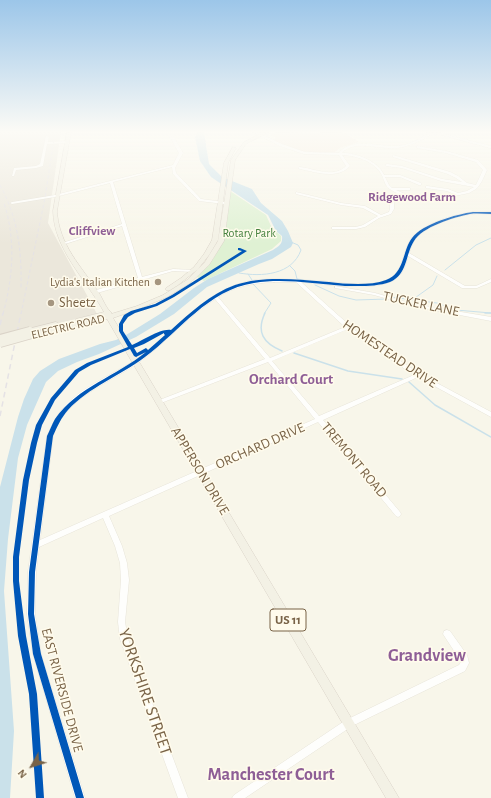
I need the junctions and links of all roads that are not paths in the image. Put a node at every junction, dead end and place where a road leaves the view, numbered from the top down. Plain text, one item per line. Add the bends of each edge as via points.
1 (15, 169) edge
2 (63, 169) edge
3 (160, 169) edge
4 (173, 169) edge
5 (225, 169) edge
6 (230, 169) edge
7 (306, 169) edge
8 (344, 169) edge
9 (380, 169) edge
10 (409, 169) edge
11 (437, 169) edge
12 (484, 169) edge
13 (13, 175) dead end
14 (384, 176) junction
15 (111, 182) junction
16 (465, 183) junction
17 (420, 184) dead end
18 (477, 186) junction
19 (427, 187) dead end
20 (391, 189) junction
21 (409, 189) dead end
22 (297, 193) dead end
23 (400, 193) junction
24 (457, 194) junction
25 (224, 195) junction
26 (58, 196) junction
27 (12, 203) dead end
28 (223, 203) junction
29 (491, 213) edge
30 (381, 216) junction
31 (123, 225) junction
32 (333, 228) dead end
33 (64, 243) junction
34 (407, 254) junction
35 (193, 271) junction
36 (140, 278) junction
37 (491, 280) edge
38 (298, 282) junction
39 (327, 283) junction
40 (95, 292) junction
41 (216, 297) junction
42 (108, 315) junction
43 (491, 319) edge
44 (348, 327) junction
45 (31, 333) junction
46 (0, 338) edge
47 (0, 344) edge
48 (269, 360) junction
49 (135, 361) junction
50 (418, 375) junction
51 (159, 402) junction
52 (491, 415) edge
53 (320, 419) junction
54 (201, 472) junction
55 (398, 514) dead end
56 (105, 515) junction
57 (36, 545) junction
58 (446, 634) dead end
59 (349, 723) junction
60 (80, 798) edge
61 (183, 798) edge
62 (237, 798) edge
63 (393, 798) edge

1 - 13 street
2 - 26 main road, APPERSON DRIVE / US 11
3 - 15 street
4 - 28 street via 197,199
5 - 25 main road, ELECTRIC ROAD
6 - 25 main road, ELECTRIC ROAD
7 - 8 street via 326,173 341,172
9 - 14 street
10 - 16 street via 441,180
11 - 16 street
12 - 18 street
14 - 17 street via 400,176
14 - 20 street
15 - 26 street
15 - 31 street
16 - 18 street
18 - 24 street via 471,191
19 - 24 street
20 - 21 street
20 - 23 street
22 - 30 street via 364,207
23 - 24 street via 423,200
23 - 30 street via 392,198 390,213
25 - 28 main road, ELECTRIC ROAD
26 - 27 street
26 - 33 main road, APPERSON DRIVE / US 11 via 54,221
28 - 35 main road, ELECTRIC ROAD via 215,240 204,260
28 - 42 main road, ELECTRIC ROAD via 221,242 216,253 199,273 167,294
29 - 34 street via 464,215 422,230 413,238
30 - 32 street via 361,227
31 - 33 street
31 - 36 street
33 - 40 main road, APPERSON DRIVE / US 11
34 - 37 street via 464,287 477,287
34 - 39 street via 400,274 389,281 363,285
35 - 36 street via 174,270
35 - 42 main road, ELECTRIC ROAD via 164,291
36 - 40 street
38 - 39 street, EAST RIVERSIDE DRIVE
38 - 41 street, EAST RIVERSIDE DRIVE via 254,282 234,287
38 - 44 street, HOMESTEAD DRIVE
39 - 43 street, TUCKER LANE via 414,305
40 - 42 main road, APPERSON DRIVE / US 11
41 - 48 street, TREMONT ROAD
41 - 49 street, EAST RIVERSIDE DRIVE
42 - 45 main road, ELECTRIC ROAD
42 - 49 main road, APPERSON DRIVE / US 11
44 - 48 street
44 - 50 street, HOMESTEAD DRIVE
45 - 46 main road, ELECTRIC ROAD, bridge
45 - 47 main road, ELECTRIC ROAD, bridge
48 - 51 street
48 - 53 street, TREMONT ROAD
49 - 51 main road, APPERSON DRIVE / US 11
49 - 57 street, EAST RIVERSIDE DRIVE via 85,392 54,424 50,436
50 - 52 street, HOMESTEAD DRIVE
50 - 53 street, ORCHARD DRIVE
51 - 54 main road, APPERSON DRIVE / US 11
53 - 54 street, ORCHARD DRIVE
53 - 55 street, TREMONT ROAD
54 - 56 street, ORCHARD DRIVE
54 - 59 main road, APPERSON DRIVE / US 11
56 - 57 street, ORCHARD DRIVE
56 - 61 street, YORKSHIRE STREET via 123,559 125,580 120,616 124,639
57 - 60 street, EAST RIVERSIDE DRIVE via 31,599 33,634
58 - 59 street via 464,658 462,668
59 - 62 street
59 - 63 main road, APPERSON DRIVE / US 11

